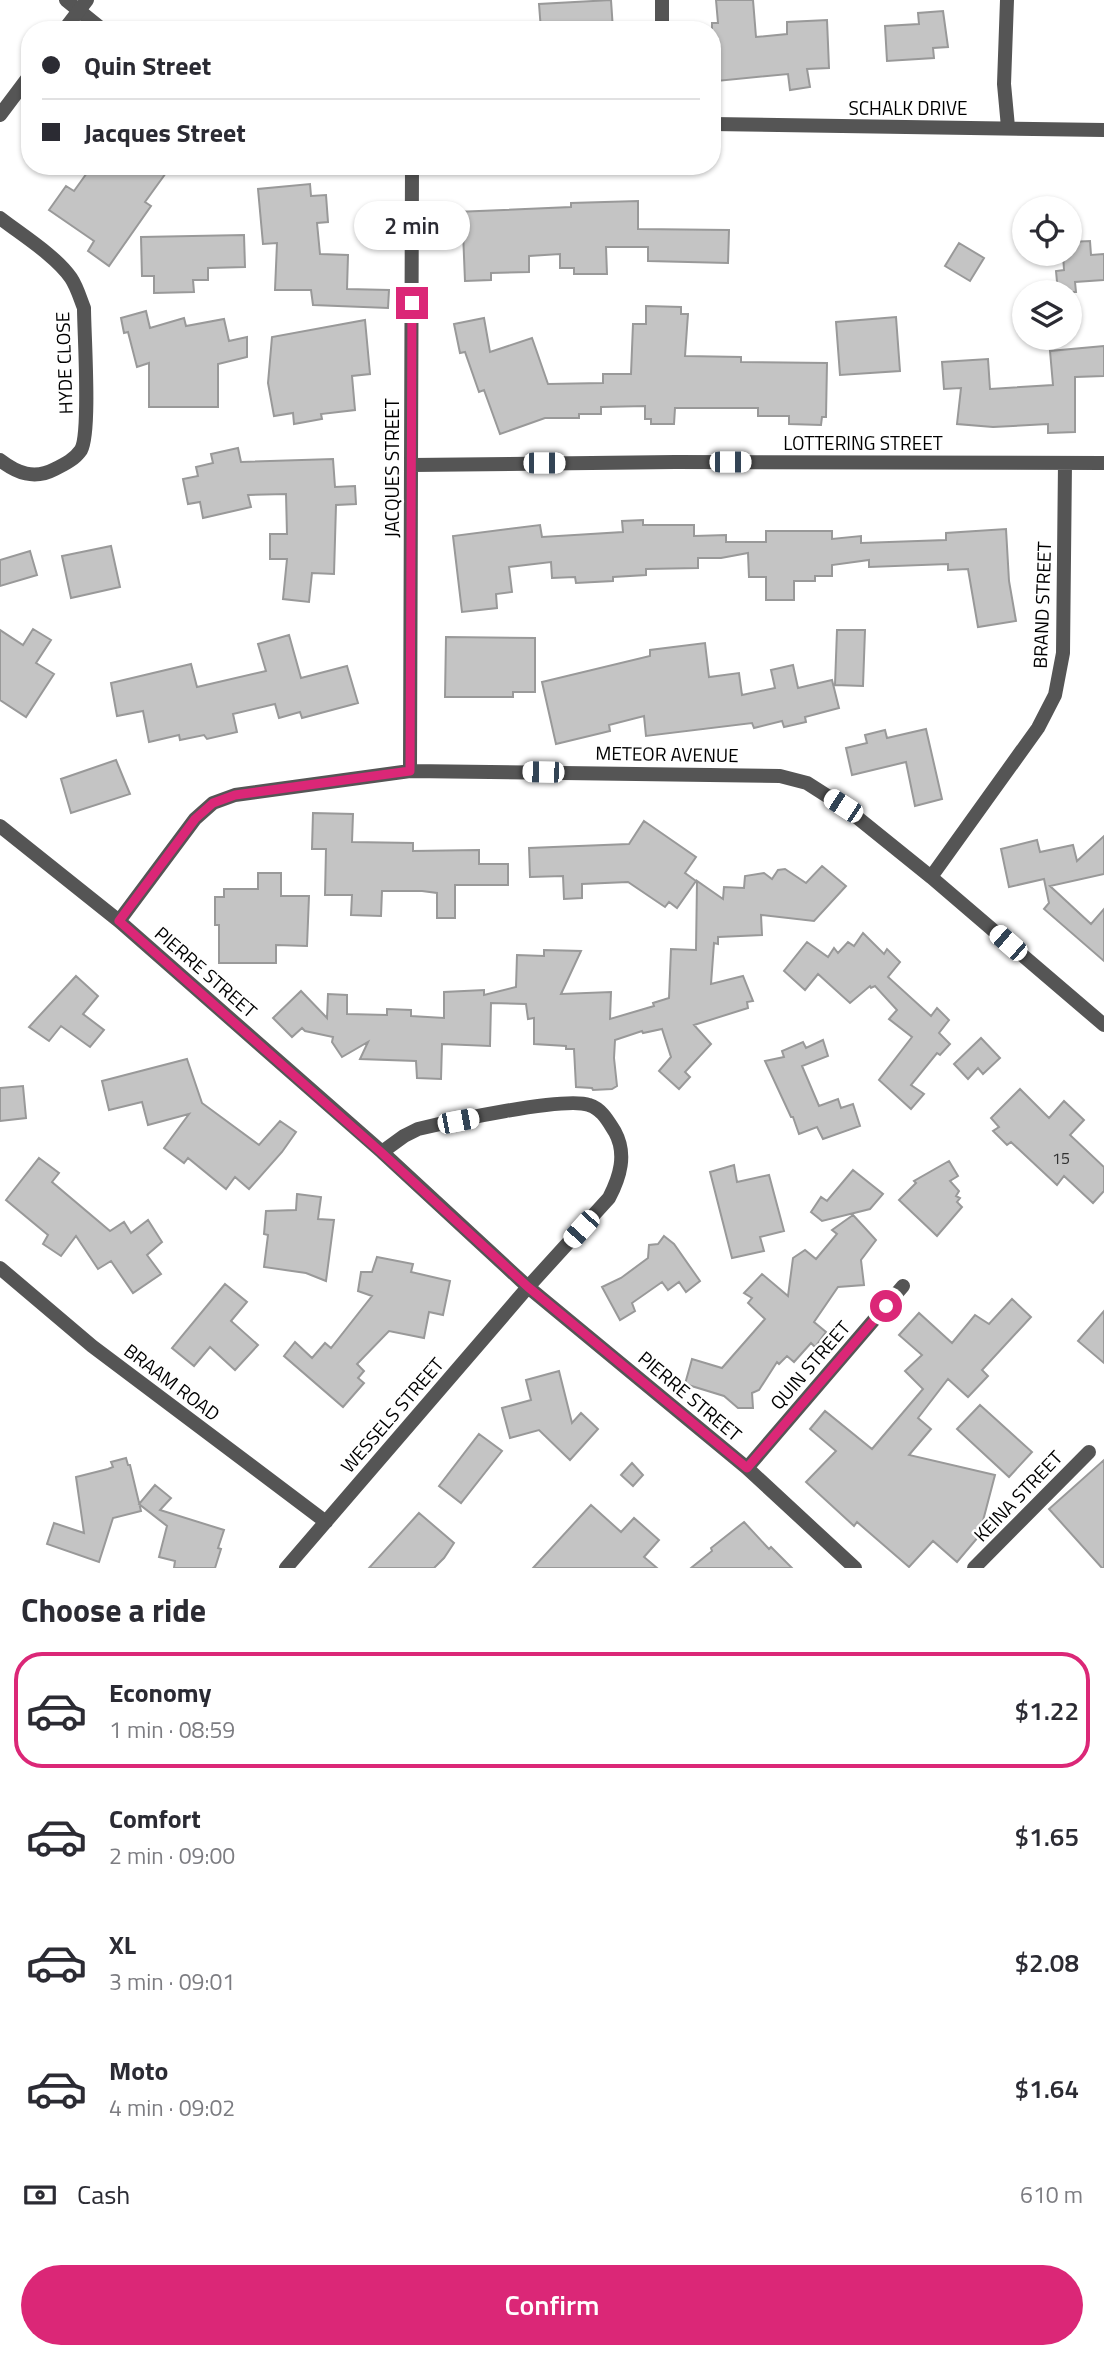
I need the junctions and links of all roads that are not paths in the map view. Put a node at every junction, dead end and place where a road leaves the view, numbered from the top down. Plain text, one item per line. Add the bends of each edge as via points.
1 (66, 0) edge
2 (662, 0) edge
3 (1007, 0) edge
4 (83, 5) edge
5 (71, 21) edge
6 (96, 21) edge
7 (662, 21) edge
8 (21, 87) edge
9 (0, 115) edge
10 (721, 124) edge
11 (1008, 127) junction
12 (1104, 130) edge
13 (412, 175) edge
14 (0, 218) edge
15 (0, 460) edge
16 (1065, 463) junction
17 (1104, 463) edge
18 (412, 465) junction
19 (410, 771) junction
20 (0, 826) edge
21 (931, 877) junction
22 (119, 921) junction
23 (1104, 1025) edge
24 (382, 1153) junction
25 (0, 1268) edge
26 (903, 1286) dead end
27 (528, 1287) junction
28 (1088, 1452) dead end
29 (747, 1468) junction
30 (326, 1522) junction
31 (286, 1568) edge
32 (856, 1568) edge
33 (974, 1568) edge

1 - 4 street
2 - 7 street
3 - 11 street via 1004,84
4 - 5 street
4 - 6 street
8 - 9 street
10 - 11 street, SCHALK DRIVE
11 - 12 street, SCHALK DRIVE
13 - 18 street, JACQUES STREET
14 - 15 street, HYDE CLOSE via 58,264 78,292 84,308 86,415 81,449 63,465 32,475
16 - 17 street, LOTTERING STREET
16 - 18 street, LOTTERING STREET
16 - 21 street, BRAND STREET via 1063,653 1055,695 1038,728
18 - 19 street, JACQUES STREET
19 - 21 street, METEOR AVENUE via 780,776 807,783 843,806
19 - 22 street, METEOR AVENUE via 235,795 213,803 195,819
20 - 22 street, PIERRE STREET
21 - 23 street, METEOR AVENUE
22 - 24 street, PIERRE STREET
24 - 27 street, PIERRE STREET
24 - 27 street via 418,1129 527,1108 572,1102 602,1113 623,1152 617,1184
25 - 30 street, BRAAM ROAD via 92,1346
26 - 29 street, QUIN STREET
27 - 29 street, PIERRE STREET
27 - 30 street, WESSELS STREET
28 - 33 street, KEINA STREET
29 - 32 street, PIERRE STREET
30 - 31 street, WESSELS STREET

